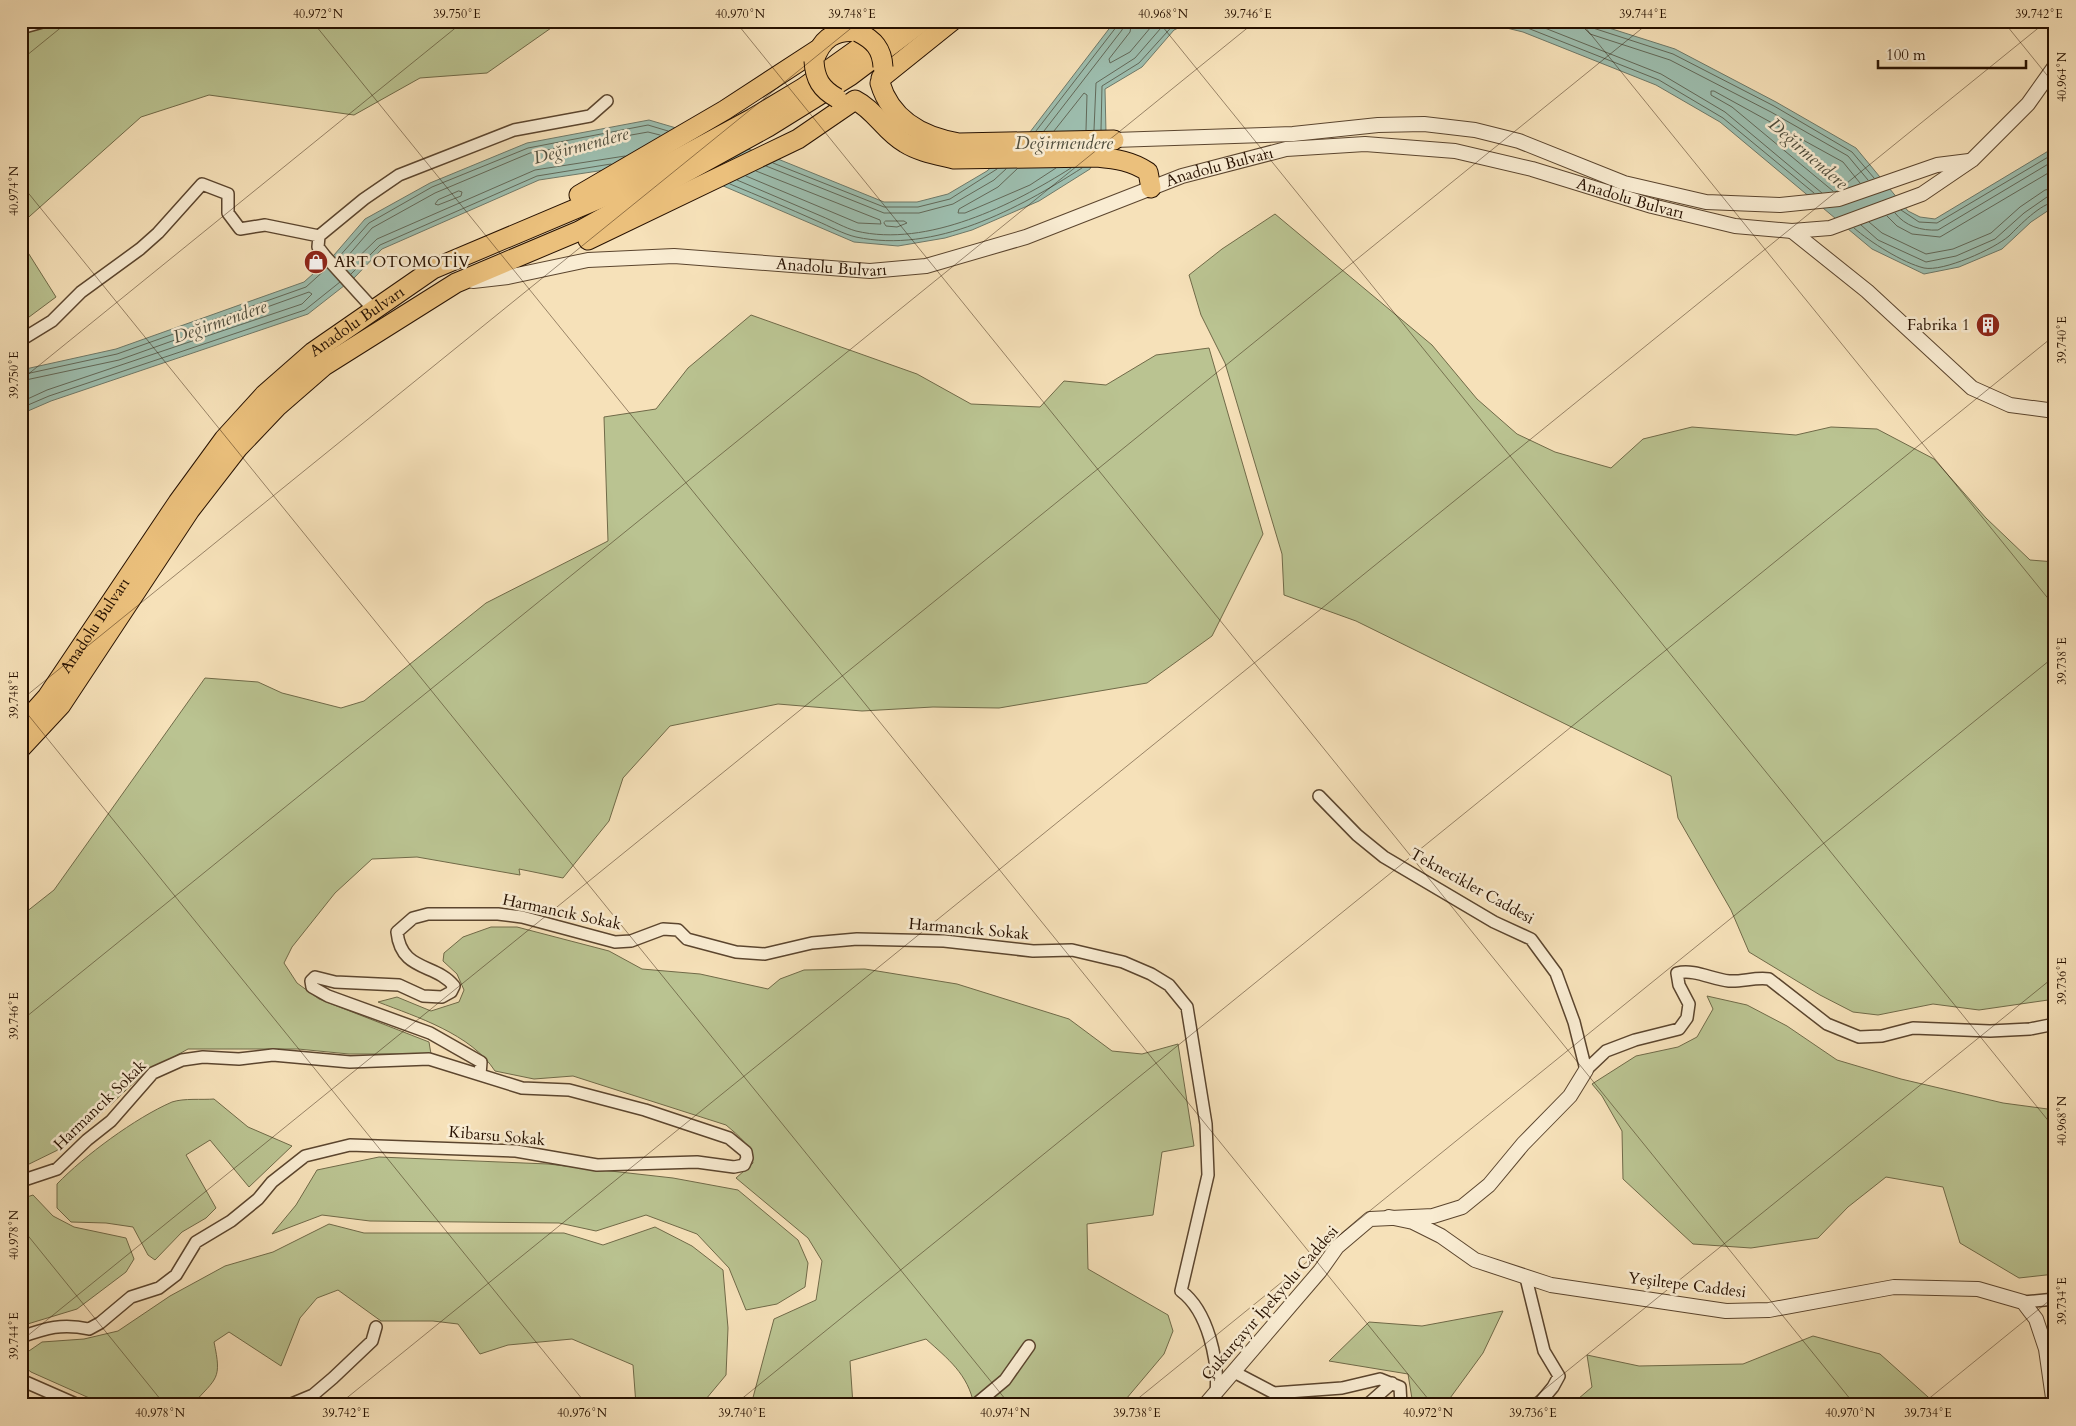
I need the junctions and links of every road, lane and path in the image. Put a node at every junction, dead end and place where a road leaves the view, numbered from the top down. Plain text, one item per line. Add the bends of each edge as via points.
1 (46, 21) edge
2 (896, 21) edge
3 (923, 21) edge
4 (952, 21) edge
5 (21, 28) edge
6 (854, 28) edge
7 (816, 56) junction
8 (2055, 66) edge
9 (882, 76) junction
10 (846, 99) junction
11 (607, 100) dead end
12 (760, 123) junction
13 (1121, 140) junction
14 (1118, 159) junction
15 (1972, 160) junction
16 (612, 186) junction
17 (1151, 188) junction
18 (1792, 231) junction
19 (319, 236) junction
20 (456, 283) junction
21 (375, 311) junction
22 (21, 340) edge
23 (2055, 411) edge
24 (21, 726) edge
25 (21, 748) edge
26 (1319, 796) dead end
27 (2055, 1024) edge
28 (1586, 1070) junction
29 (480, 1075) junction
30 (21, 1181) edge
31 (1389, 1217) junction
32 (1526, 1278) junction
33 (2055, 1300) edge
34 (2022, 1302) junction
35 (376, 1327) dead end
36 (21, 1337) edge
37 (1029, 1346) dead end
38 (1234, 1372) junction
39 (21, 1380) edge
40 (1392, 1383) junction
41 (1216, 1394) junction
42 (78, 1405) edge
43 (289, 1405) edge
44 (975, 1405) edge
45 (1205, 1405) edge
46 (1366, 1405) edge
47 (1401, 1405) edge
48 (1538, 1405) edge
49 (2054, 1405) edge

1 - 5 street
2 - 12 highway, Anadolu Bulvarı
3 - 12 highway, Anadolu Bulvarı via 850,76
4 - 9 highway
6 - 7 highway via 834,33 824,40
6 - 9 highway, bridge via 878,46
7 - 10 highway, bridge via 815,74 820,85
7 - 16 highway via 725,110
8 - 15 street, Anadolu Bulvarı via 2028,104
9 - 10 highway via 868,94
9 - 13 highway via 892,108 905,122 937,139 959,143
10 - 14 highway via 868,107 905,143 954,159
10 - 20 highway via 798,139 584,242
11 - 19 street via 590,116 514,130 399,175
12 - 16 highway, Anadolu Bulvarı
12 - 20 highway, Anadolu Bulvarı via 648,195 579,232
13 - 14 street
13 - 15 street, Anadolu Bulvarı via 1293,134 1378,125 1424,124 1474,130 1519,141 1624,183 1706,202 1780,205 1839,199 1937,165
14 - 17 highway via 1148,172
15 - 18 street, Anadolu Bulvarı via 1922,194 1830,228
16 - 21 highway, Anadolu Bulvarı via 433,269
17 - 18 street, Anadolu Bulvarı via 1182,176 1286,149 1365,144 1404,146 1455,151 1532,169 1652,206 1735,226
17 - 20 street, Anadolu Bulvarı via 1026,237 926,266 870,271 674,256 588,260 508,277
18 - 23 street via 1867,291 1972,388 2010,405
19 - 21 street via 318,247
19 - 22 street via 265,225 240,229 228,213 228,194 202,184 158,233 81,292 52,321
20 - 25 highway, Anadolu Bulvarı via 324,366 278,406 238,448 190,510 61,705
21 - 24 highway, Anadolu Bulvarı via 312,352 264,395 224,439 48,697
26 - 28 street, Teknecikler Caddesi via 1384,857 1494,922 1531,938 1556,973 1574,1022
27 - 28 street via 1990,1031 1913,1028 1882,1036 1859,1037 1827,1024 1769,979 1757,977 1732,981 1687,971 1678,973 1679,985 1689,1004 1688,1018 1679,1029 1635,1040 1606,1052
28 - 31 street via 1570,1096 1489,1184 1462,1207 1433,1216
29 - 30 street, Harmancık Sokak via 429,1059 350,1062 273,1055 239,1059 203,1056 182,1060 153,1073 111,1121 56,1169
29 - 36 street, Kibarsu Sokak via 522,1088 569,1090 645,1110 729,1138 746,1152 747,1158 744,1165 734,1167 696,1162 596,1165 516,1151 350,1145 305,1156 231,1221 196,1242 176,1275 159,1288 131,1297 89,1329 49,1326
29 - 41 street, Harmancık Sokak via 481,1062 430,1033 328,996 312,987 311,981 314,977 335,982 399,985 423,996 442,998 454,986 450,980 413,962 398,941 397,932 413,918 463,913 522,917 615,942 631,941 663,929 678,930 687,939 736,952 765,954 812,943 857,939 944,941 1033,951 1072,950 1123,962 1151,974 1169,985 1187,1007 1198,1066 1206,1124 1208,1175 1181,1291 1202,1314 1212,1348
31 - 32 street, Yeşiltepe Caddesi via 1413,1222 1441,1236 1475,1260
31 - 38 street, Çukurçayır İpekyolu Caddesi via 1370,1219 1337,1247
32 - 34 street, Yeşiltepe Caddesi via 1551,1285 1726,1312 1769,1310 1894,1287 1978,1289
32 - 48 street via 1544,1351 1559,1376
33 - 34 street
34 - 49 street via 2036,1319 2046,1349
35 - 43 street via 372,1341 333,1378 313,1395
37 - 44 street via 1005,1380
38 - 40 street via 1274,1394 1342,1388 1380,1379
38 - 41 street, Çukurçayır İpekyolu Caddesi
39 - 42 street
40 - 46 street
40 - 47 street via 1400,1387
41 - 45 street, Çukurçayır İpekyolu Caddesi

